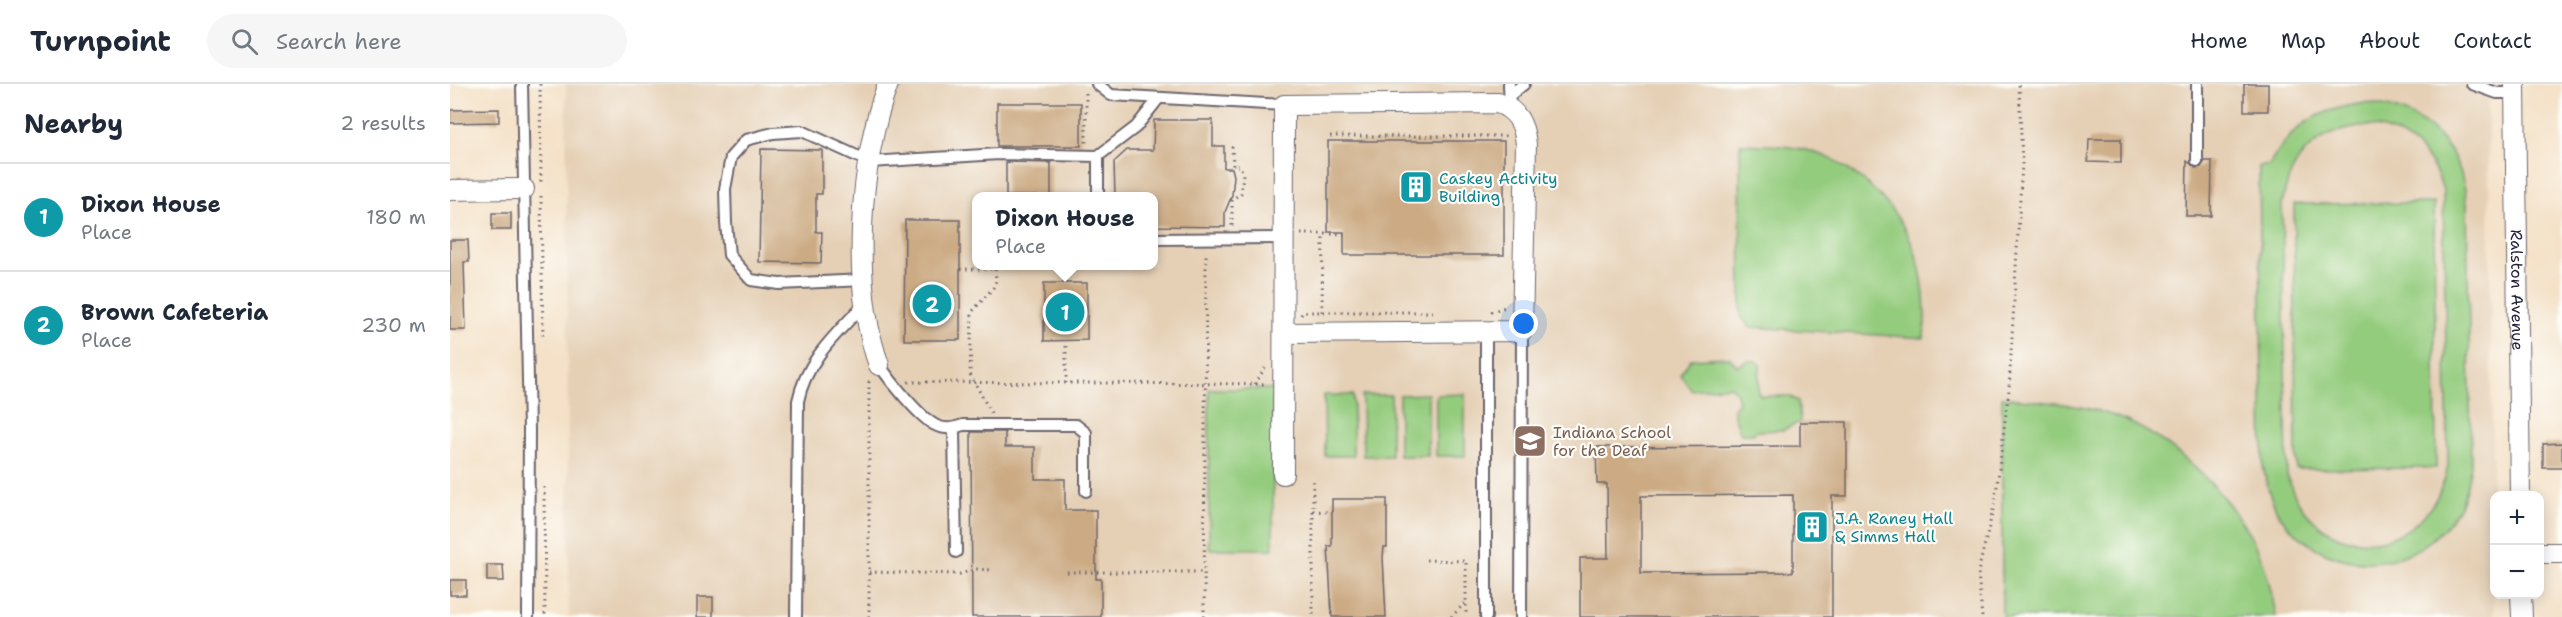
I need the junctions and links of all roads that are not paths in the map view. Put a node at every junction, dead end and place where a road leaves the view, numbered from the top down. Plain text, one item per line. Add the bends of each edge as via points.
1 (522, 84) edge
2 (888, 84) edge
3 (1097, 84) edge
4 (1524, 84) edge
5 (2197, 84) edge
6 (2472, 84) edge
7 (2515, 89) edge
8 (1510, 96) edge
9 (1159, 98) junction
10 (1284, 105) junction
11 (1092, 156) junction
12 (2197, 161) dead end
13 (870, 162) junction
14 (524, 189) junction
15 (450, 190) edge
16 (1097, 192) edge
17 (1285, 236) junction
18 (1158, 239) edge
19 (864, 280) junction
20 (866, 302) junction
21 (1486, 331) junction
22 (1522, 331) junction
23 (1287, 333) junction
24 (879, 365) joint
25 (954, 429) junction
26 (1283, 474) dead end
27 (1086, 491) dead end
28 (2520, 491) edge
29 (956, 552) dead end
30 (2544, 553) edge
31 (2562, 553) edge
32 (2521, 599) edge
33 (528, 617) edge
34 (796, 617) edge
35 (1486, 617) edge
36 (1521, 617) edge
37 (2522, 617) edge

1 - 14 lane
2 - 13 street via 878,112
3 - 9 lane via 1111,95
4 - 8 lane
5 - 12 lane
6 - 7 lane via 2497,93
7 - 28 street, Ralston Avenue
8 - 10 street via 1498,103
8 - 22 street via 1524,127 1526,144
9 - 10 lane
9 - 11 lane via 1136,127
10 - 17 street
11 - 13 lane via 999,154
11 - 16 lane
13 - 19 street via 862,214
13 - 19 lane via 802,131 773,133 746,140 731,157 725,189 729,255 751,280 779,284
14 - 15 street
14 - 33 lane
17 - 18 lane
17 - 23 street
19 - 20 street
20 - 24 street
20 - 34 lane via 816,357 802,380 798,401
21 - 22 street
21 - 23 street
21 - 35 lane
22 - 36 lane
23 - 26 street
24 - 25 lane via 936,426
25 - 27 lane via 963,425 1076,425 1086,433
25 - 29 lane
30 - 31 street
32 - 37 street

